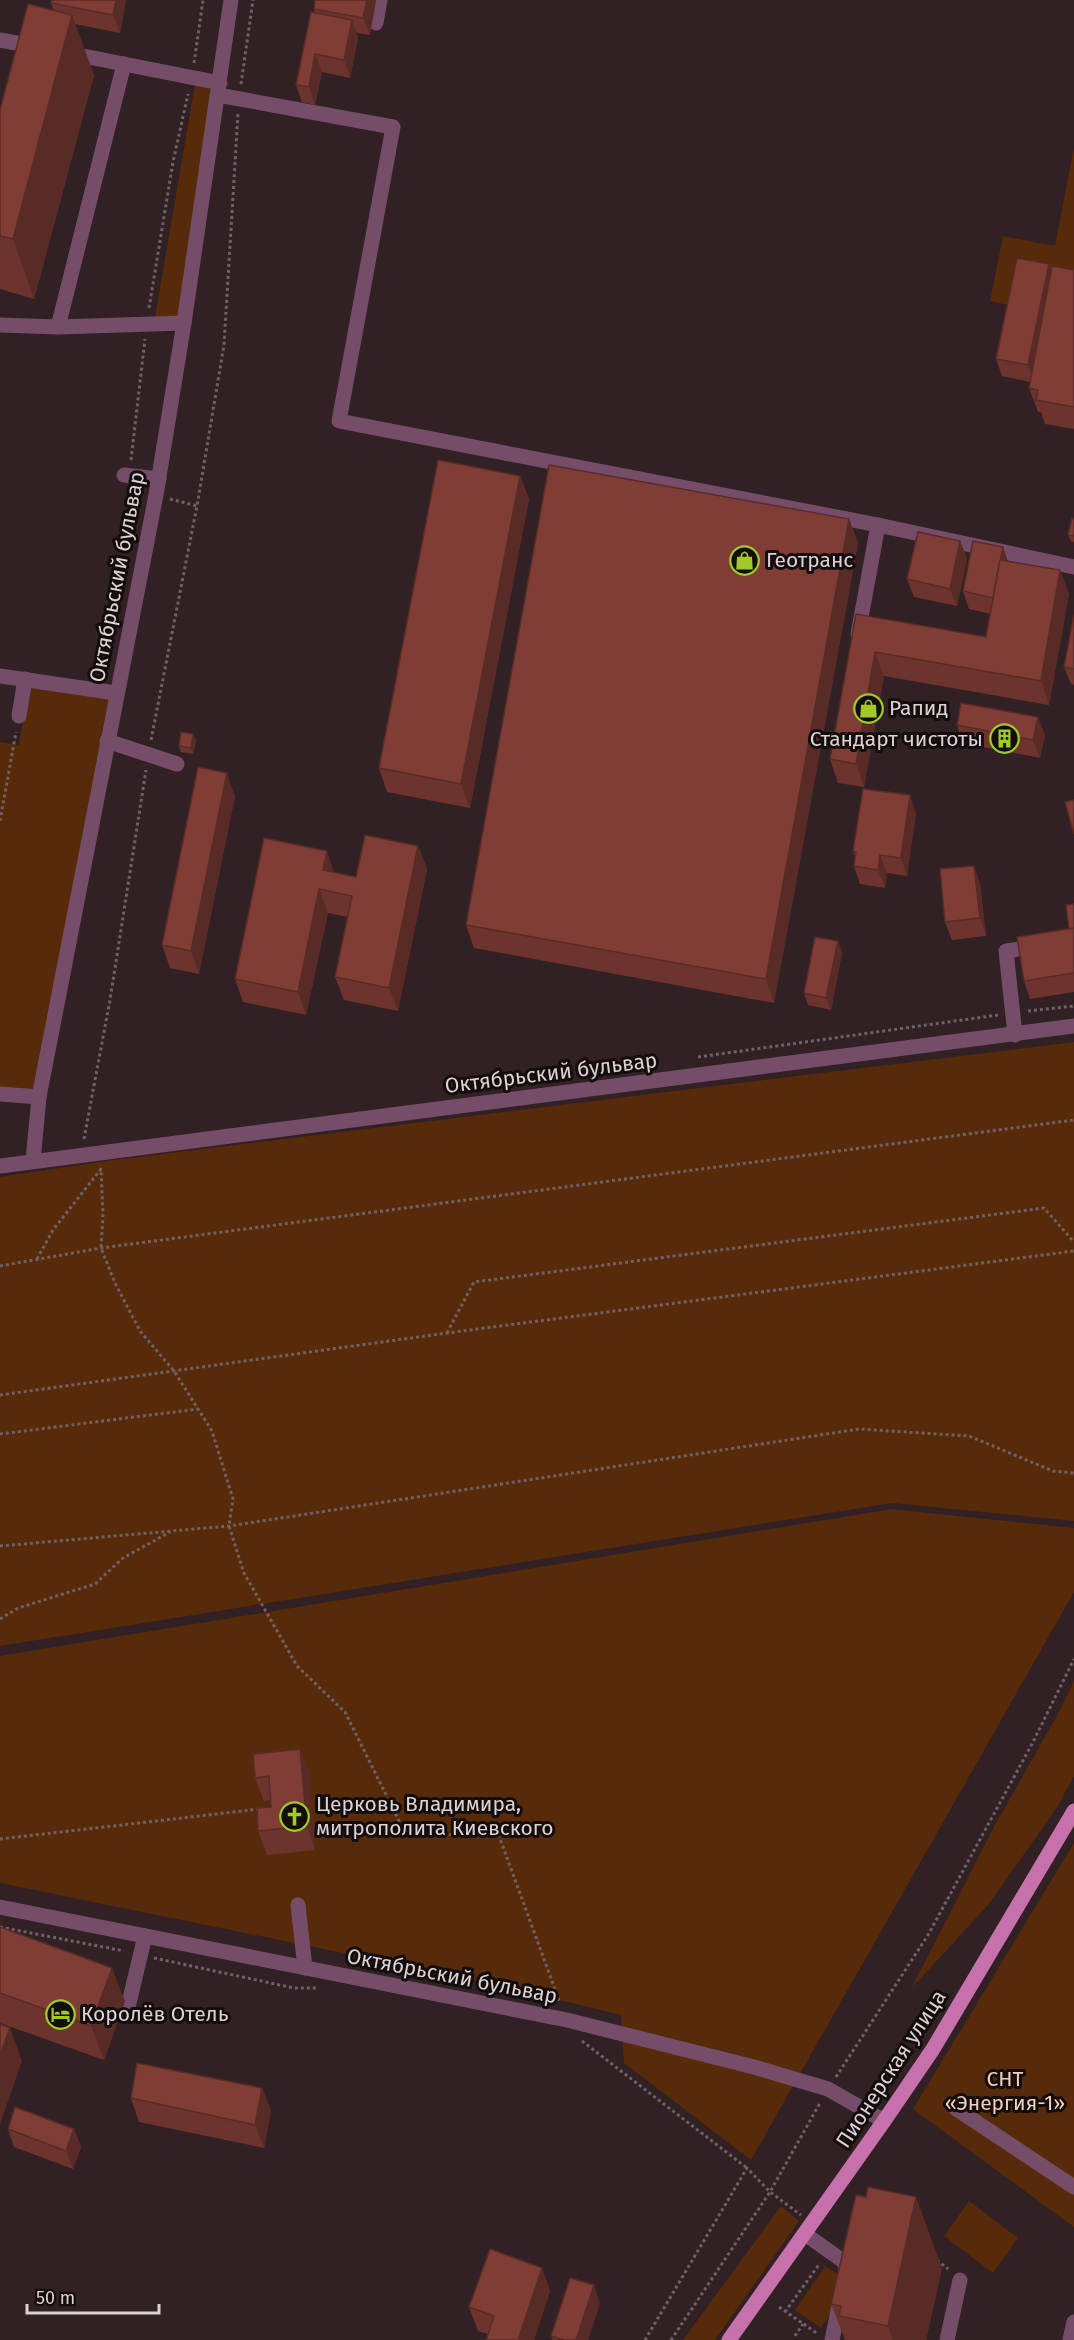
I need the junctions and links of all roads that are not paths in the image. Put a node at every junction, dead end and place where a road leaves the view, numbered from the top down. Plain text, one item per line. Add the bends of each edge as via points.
1 (231, 0) edge
2 (380, 0) edge
3 (376, 23) dead end
4 (0, 40) edge
5 (124, 64) junction
6 (219, 89) junction
7 (184, 323) junction
8 (0, 324) edge
9 (58, 327) junction
10 (127, 475) road end
11 (159, 479) junction
12 (878, 525) junction
13 (1074, 567) edge
14 (855, 647) edge
15 (0, 676) edge
16 (25, 680) junction
17 (116, 693) junction
18 (19, 716) road end
19 (107, 741) junction
20 (177, 764) dead end
21 (1074, 941) edge
22 (1074, 1026) edge
23 (1015, 1035) junction
24 (0, 1094) edge
25 (39, 1097) junction
26 (33, 1161) junction
27 (0, 1166) edge
28 (1074, 1811) edge
29 (298, 1905) dead end
30 (0, 1907) edge
31 (145, 1936) junction
32 (305, 1968) junction
33 (128, 2007) dead end
34 (954, 2108) dead end
35 (884, 2121) junction
36 (1074, 2187) edge
37 (805, 2234) junction
38 (960, 2280) road end
39 (1074, 2322) edge
40 (825, 2337) edge
41 (729, 2340) edge
42 (947, 2340) edge
43 (1070, 2340) edge

1 - 6 street, Октябрьский бульвар
2 - 3 street
4 - 5 street via 20,49
5 - 6 street via 192,77
5 - 9 street
6 - 7 street, Октябрьский бульвар
6 - 12 street via 238,100 393,128 339,421
7 - 9 street
7 - 11 street, Октябрьский бульвар
8 - 9 street
10 - 11 street
11 - 17 street, Октябрьский бульвар
12 - 13 street
12 - 14 street
15 - 16 street
16 - 17 street
16 - 18 street
17 - 19 street, Октябрьский бульвар
19 - 20 street
19 - 25 street, Октябрьский бульвар
21 - 23 street via 1006,951
22 - 23 street, Октябрьский бульвар
23 - 26 street, Октябрьский бульвар
24 - 25 street
25 - 26 street, Октябрьский бульвар
26 - 27 street, Октябрьский бульвар
28 - 35 main road, Пионерская улица via 933,2049
29 - 32 street
30 - 31 street, Октябрьский бульвар
31 - 32 street, Октябрьский бульвар
31 - 33 street
32 - 35 street, Октябрьский бульвар via 567,2020 754,2067 828,2088
34 - 36 street
35 - 37 main road, Пионерская улица
37 - 40 street via 847,2267
37 - 41 main road, Пионерская улица
38 - 42 street
39 - 43 street

